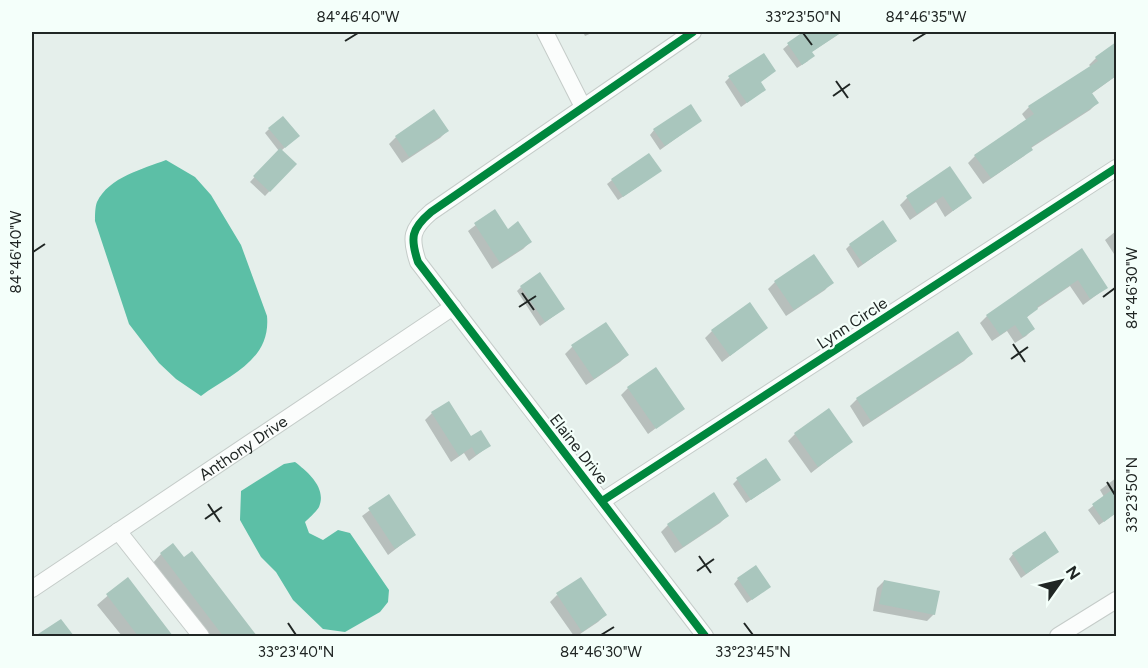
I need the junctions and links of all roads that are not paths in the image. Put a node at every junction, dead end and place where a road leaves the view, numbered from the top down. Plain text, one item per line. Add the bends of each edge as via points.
1 (545, 32) edge
2 (693, 32) edge
3 (583, 107) junction
4 (1116, 168) edge
5 (453, 307) junction
6 (602, 501) junction
7 (118, 531) junction
8 (32, 589) edge
9 (1116, 600) edge
10 (201, 636) edge
11 (705, 636) edge
12 (1058, 636) edge

1 - 3 street
2 - 3 street
3 - 5 street via 420,221 413,234 418,262
4 - 6 street, Lynn Circle
5 - 6 street, Elaine Drive
5 - 7 street, Anthony Drive
6 - 11 street, Elaine Drive
7 - 8 street, Anthony Drive
7 - 10 street
9 - 12 street

